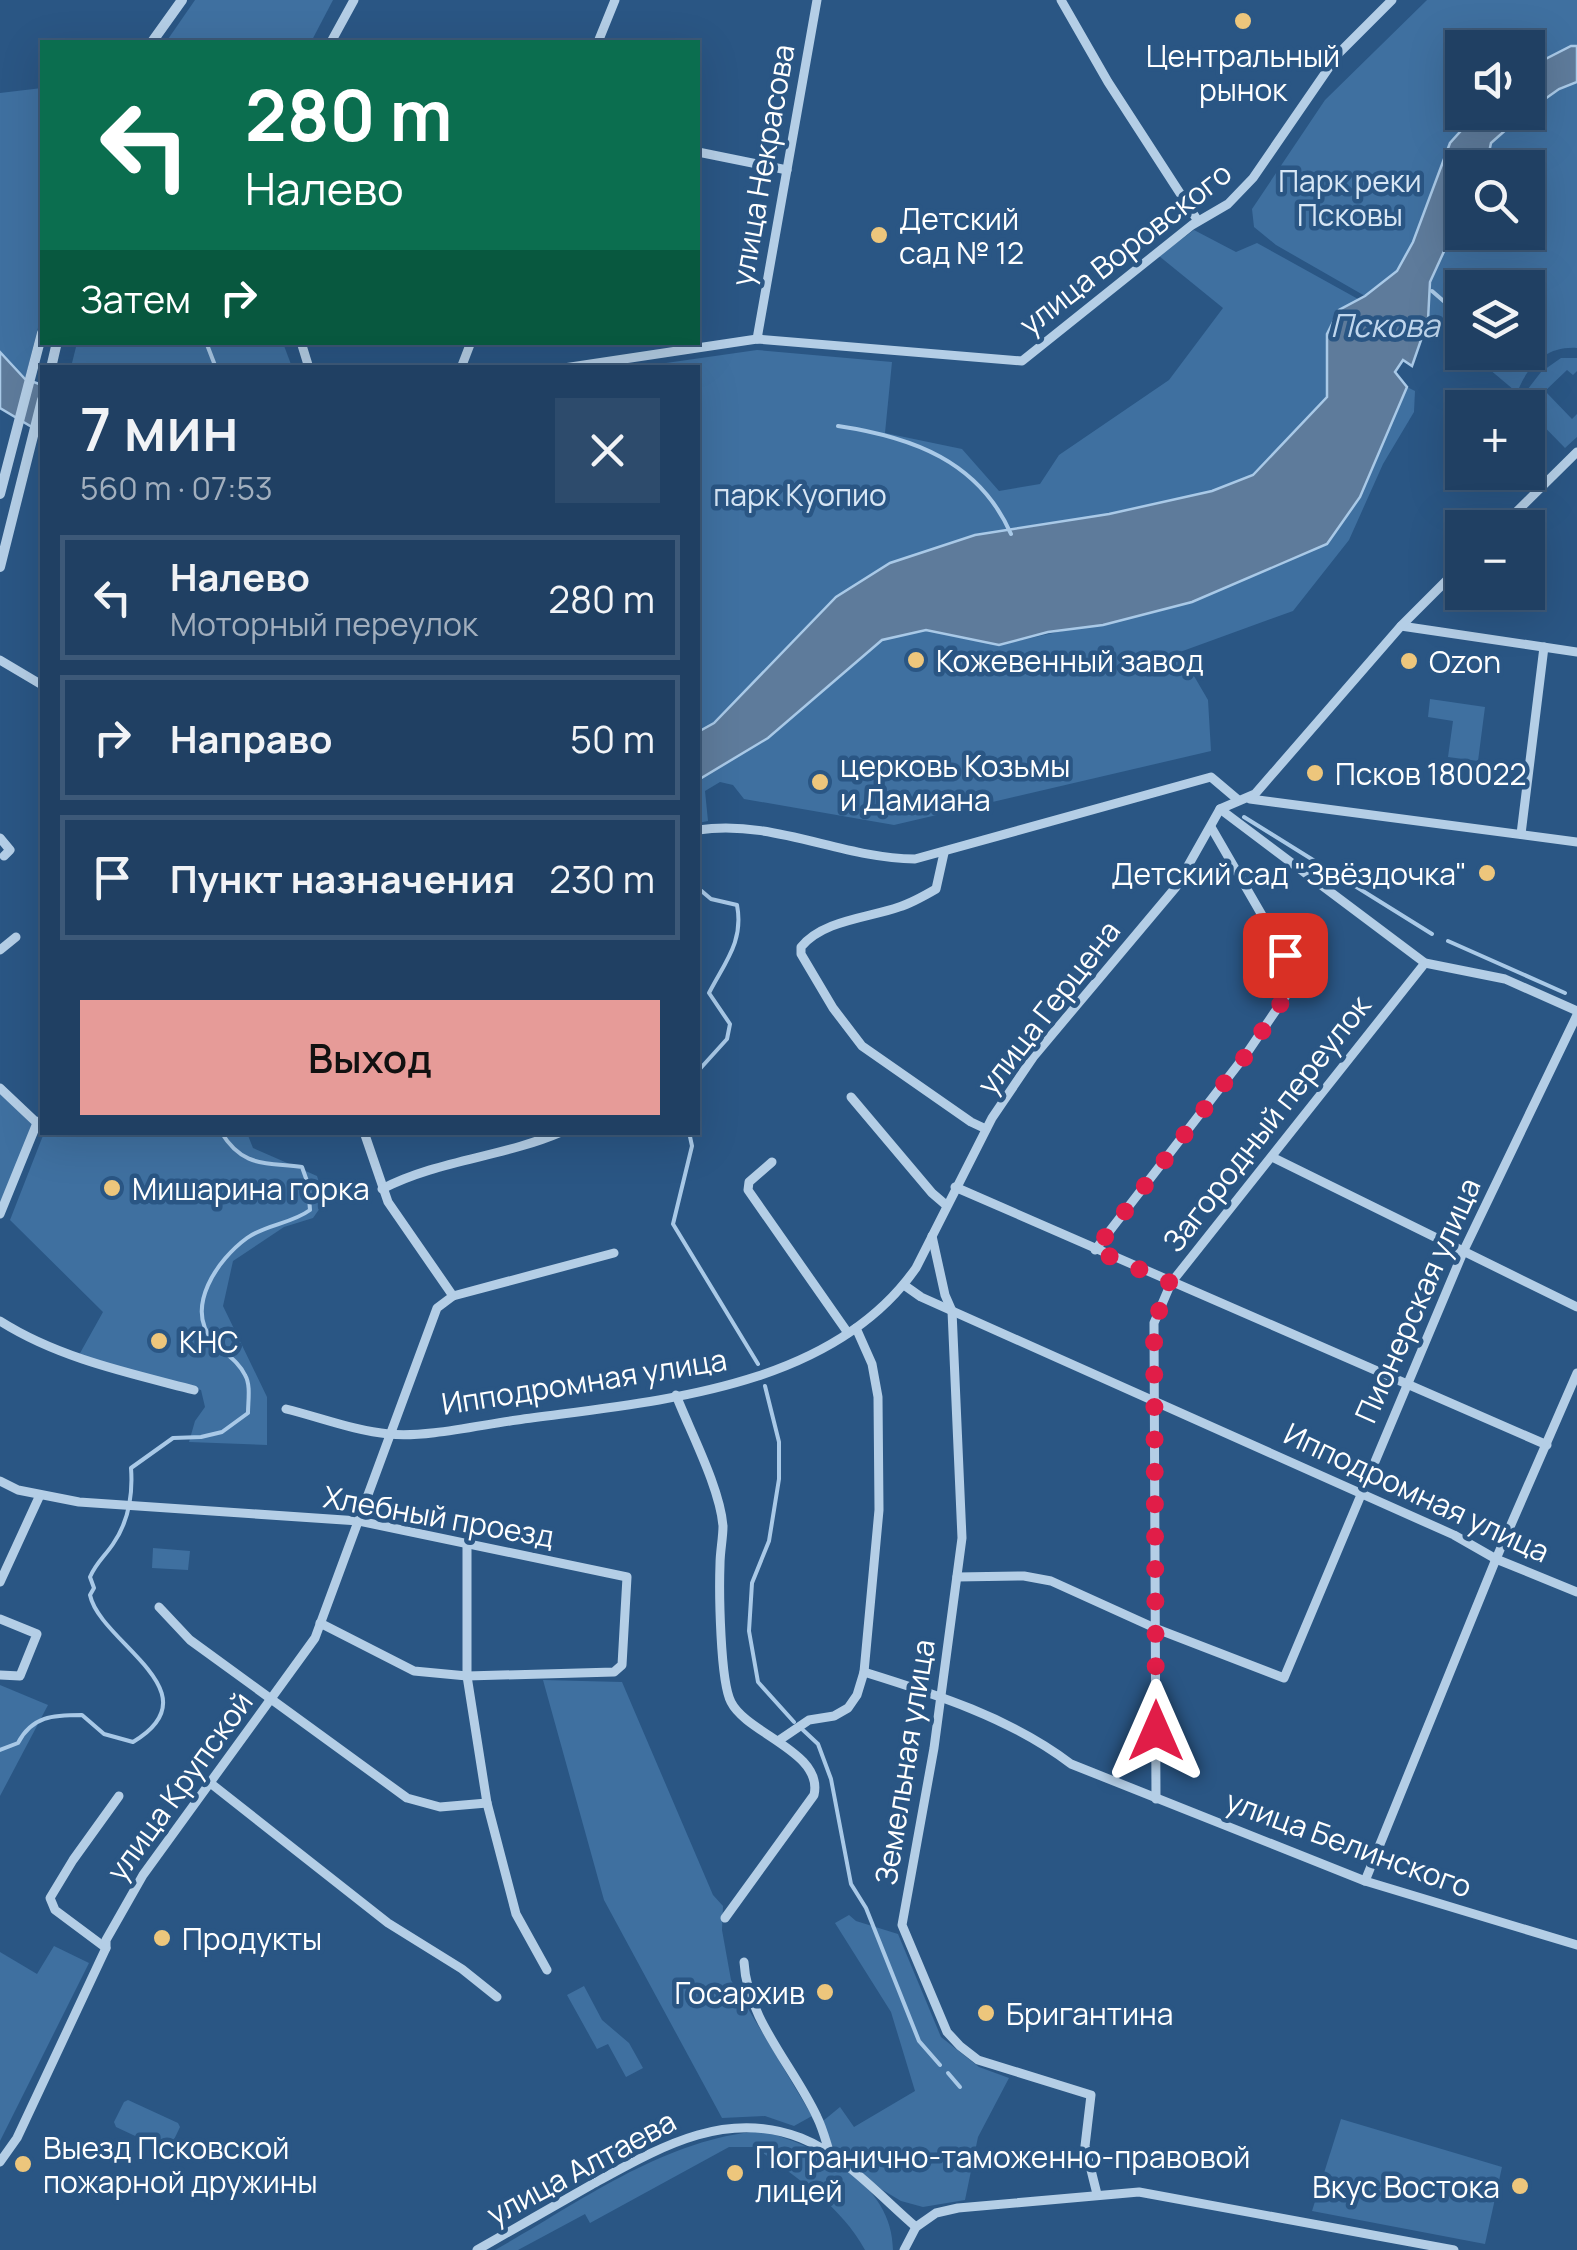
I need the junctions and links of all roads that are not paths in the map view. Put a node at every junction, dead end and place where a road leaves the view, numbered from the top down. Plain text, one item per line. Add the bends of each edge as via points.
1 (182, 0) edge
2 (354, 0) edge
3 (615, 0) edge
4 (817, 0) edge
5 (1061, 0) edge
6 (1392, 0) edge
7 (153, 40) edge
8 (331, 40) edge
9 (599, 40) edge
10 (700, 152) edge
11 (786, 170) junction
12 (1198, 220) junction
13 (757, 339) junction
14 (40, 341) edge
15 (584, 365) edge
16 (40, 408) edge
17 (1577, 452) edge
18 (0, 494) edge
19 (1518, 510) edge
20 (0, 567) edge
21 (1445, 582) edge
22 (1401, 626) junction
23 (1544, 647) junction
24 (1577, 652) edge
25 (0, 660) edge
26 (40, 684) edge
27 (1238, 799) junction
28 (1220, 809) junction
29 (1211, 827) junction
30 (700, 830) edge
31 (1521, 834) junction
32 (0, 838) edge
33 (1577, 842) edge
34 (944, 853) junction
35 (4, 856) dead end
36 (16, 937) dead end
37 (0, 950) edge
38 (1424, 963) junction
39 (1577, 1013) edge
40 (0, 1088) edge
41 (851, 1097) dead end
42 (40, 1121) edge
43 (986, 1128) junction
44 (365, 1135) edge
45 (554, 1135) edge
46 (1272, 1158) junction
47 (772, 1162) dead end
48 (955, 1187) junction
49 (382, 1188) junction
50 (946, 1205) junction
51 (0, 1214) edge
52 (932, 1233) junction
53 (1095, 1250) junction
54 (1464, 1250) junction
55 (614, 1253) dead end
56 (1171, 1283) junction
57 (904, 1285) junction
58 (453, 1296) junction
59 (1577, 1307) edge
60 (952, 1310) junction
61 (0, 1321) edge
62 (852, 1331) junction
63 (1577, 1373) edge
64 (1406, 1384) junction
65 (194, 1390) dead end
66 (676, 1395) junction
67 (1152, 1400) junction
68 (286, 1409) dead end
69 (390, 1434) junction
70 (1547, 1446) junction
71 (0, 1481) edge
72 (1360, 1494) junction
73 (40, 1495) junction
74 (359, 1520) junction
75 (467, 1544) junction
76 (1496, 1559) junction
77 (958, 1577) junction
78 (0, 1582) edge
79 (1577, 1592) edge
80 (159, 1607) dead end
81 (0, 1619) edge
82 (320, 1623) junction
83 (1156, 1628) junction
84 (864, 1672) junction
85 (0, 1675) edge
86 (467, 1676) junction
87 (940, 1696) junction
88 (270, 1701) junction
89 (778, 1741) junction
90 (209, 1782) junction
91 (119, 1796) dead end
92 (1156, 1799) junction
93 (487, 1803) junction
94 (1365, 1881) junction
95 (725, 1918) dead end
96 (1577, 1945) edge
97 (106, 1948) junction
98 (744, 1962) dead end
99 (547, 1970) dead end
100 (497, 1997) dead end
101 (830, 2154) junction
102 (0, 2162) edge
103 (1097, 2194) junction
104 (916, 2227) junction
105 (477, 2250) edge
106 (904, 2250) edge
107 (1454, 2250) edge

1 - 7 street
2 - 8 street
3 - 9 street
4 - 11 street, улица Некрасова
5 - 12 street
6 - 12 street, улица Воровского via 1320,78 1253,178 1228,204
10 - 11 street
11 - 13 street, улица Некрасова
12 - 13 street, улица Воровского via 1022,361
13 - 15 street, улица Воровского
14 - 18 street
16 - 20 street
17 - 19 street
21 - 22 street
22 - 23 street
22 - 27 street via 1255,794
23 - 24 street
23 - 31 street
25 - 26 street
27 - 28 street
27 - 31 street
27 - 34 street via 1211,777
28 - 29 street, улица Герцена
28 - 38 street
29 - 43 street, улица Герцена via 1176,887 1034,1056
29 - 53 street via 1285,955 1287,994
30 - 34 street via 762,828 890,858
31 - 33 street
32 - 35 street via 10,850
34 - 43 street via 936,889 812,936 801,954 862,1046
36 - 37 street
38 - 39 street via 1505,979
38 - 46 street, Загородный переулок
39 - 54 street, Пионерская улица
40 - 42 street
41 - 50 street
42 - 51 street
43 - 48 street, улица Герцена
44 - 49 street
45 - 49 street
46 - 54 street
46 - 56 street, Загородный переулок
47 - 62 street via 748,1190
48 - 50 street, улица Герцена
48 - 53 street
49 - 58 street
50 - 52 street, улица Герцена
52 - 57 street, улица Герцена
52 - 60 street, Земельная улица
53 - 56 street
54 - 59 street
54 - 64 street, Пионерская улица
55 - 58 street
56 - 64 street
56 - 67 street, Загородный переулок via 1154,1323
57 - 60 street, Ипподромная улица
57 - 62 street, Ипподромная улица
58 - 69 street, улица Крупской via 437,1308
60 - 67 street, Ипподромная улица
60 - 77 street, Земельная улица
61 - 65 street via 100,1365
62 - 66 street, Ипподромная улица via 746,1380
62 - 84 street via 872,1364 878,1397 879,1510
63 - 70 street
64 - 70 street
64 - 72 street, Пионерская улица
66 - 69 street, Ипподромная улица
66 - 89 street via 722,1526 719,1568 731,1703
67 - 72 street, Ипподромная улица
67 - 83 street, Загородный переулок
68 - 69 street, Ипподромная улица
69 - 74 street, улица Крупской
70 - 76 street
71 - 73 street, Хлебный проезд
72 - 76 street, Ипподромная улица
72 - 83 street, Пионерская улица via 1284,1678
73 - 74 street, Хлебный проезд
73 - 78 street
74 - 75 street, Хлебный проезд
74 - 82 street, улица Крупской
75 - 86 street
75 - 86 street, Хлебный проезд via 626,1577 622,1664 614,1672
76 - 79 street, Ипподромная улица
76 - 94 street
77 - 83 street, Пионерская улица via 1051,1581
77 - 87 street, Земельная улица
80 - 88 street via 190,1640
81 - 85 street via 37,1634 20,1676
82 - 86 street via 414,1671
82 - 88 street, улица Крупской
83 - 92 street, Загородный переулок
84 - 87 street, улица Белинского
84 - 89 street via 848,1708 809,1720
86 - 93 street
87 - 92 street, улица Белинского
87 - 103 street, Земельная улица via 904,1933 947,2032 960,2046 978,2060 1091,2094 1085,2146
88 - 90 street, улица Крупской
88 - 93 street via 407,1798 440,1807
89 - 95 street via 812,1772 814,1795
90 - 97 street, улица Крупской via 143,1874
90 - 100 street via 388,1923
91 - 97 street via 50,1898 55,1910
92 - 94 street, улица Белинского
93 - 99 street via 516,1914
94 - 96 street, улица Белинского
97 - 102 street, улица Крупской
98 - 101 street via 754,2005 818,2118
101 - 104 street, улица Алтаева
101 - 105 street, улица Алтаева via 765,2128 696,2134 650,2152
103 - 104 street via 958,2208
103 - 107 street via 1154,2195
104 - 106 street

